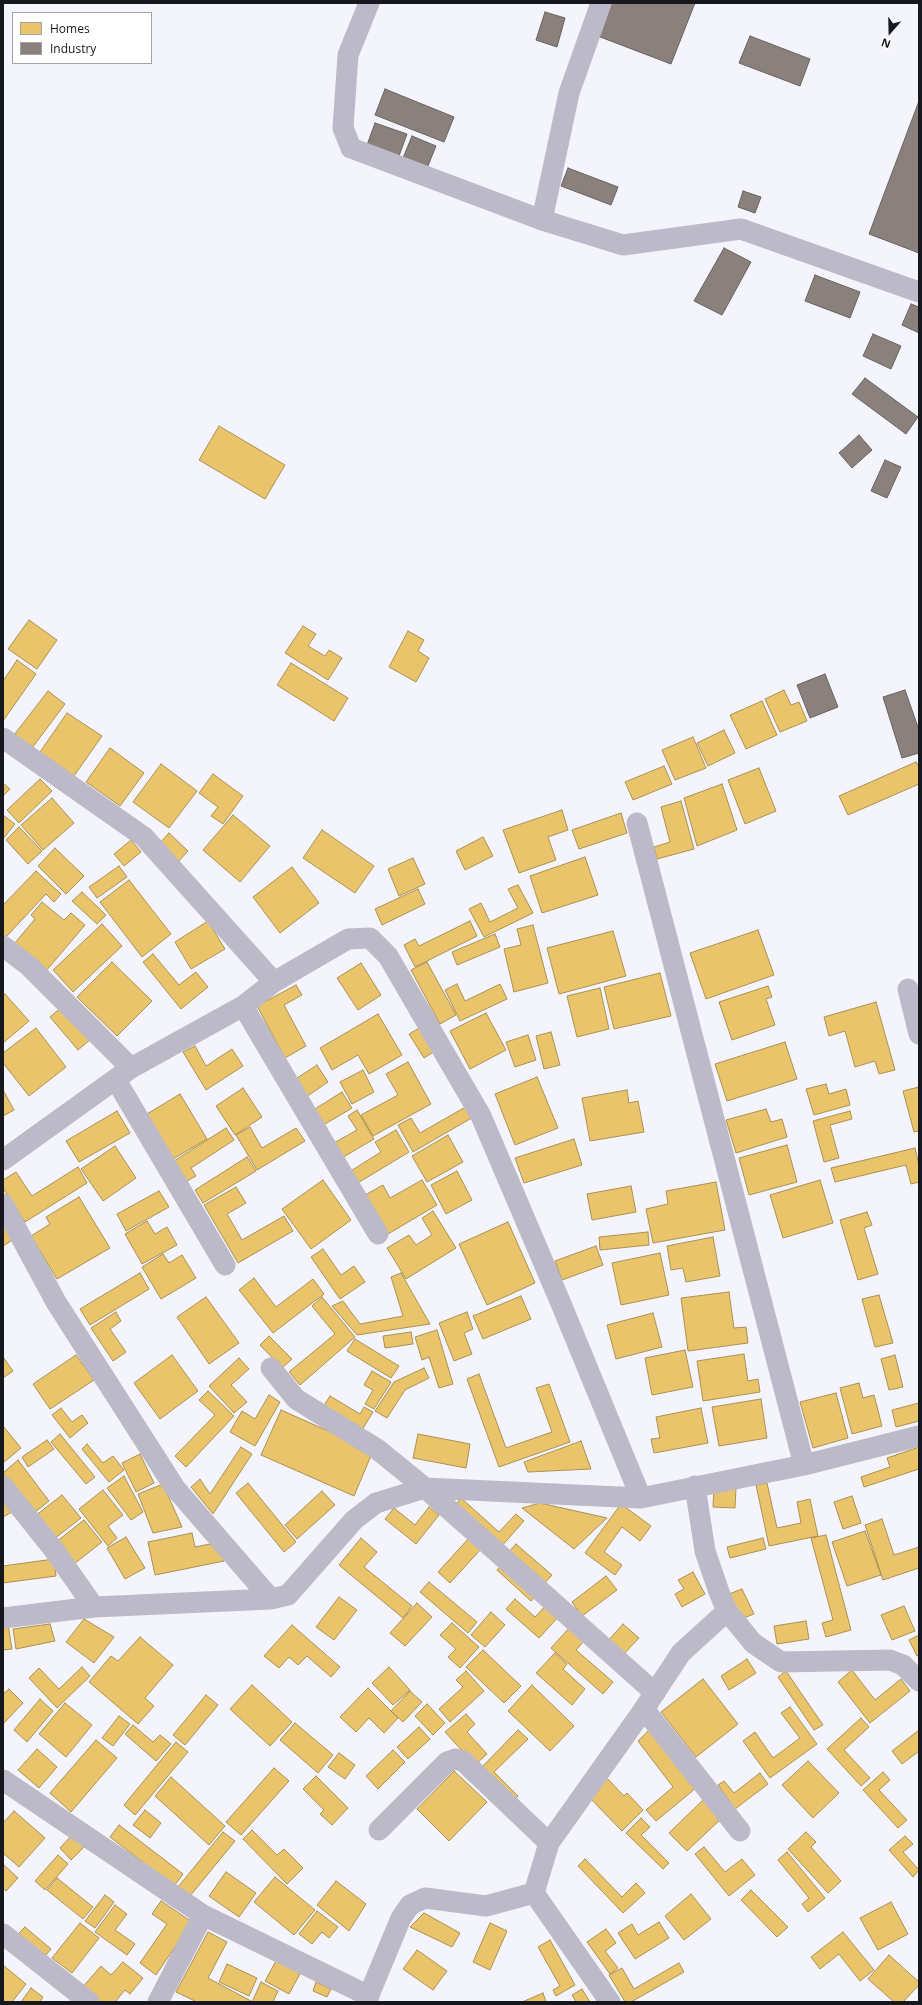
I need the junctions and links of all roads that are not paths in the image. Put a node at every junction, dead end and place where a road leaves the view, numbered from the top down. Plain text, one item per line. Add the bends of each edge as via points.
1 (369, 3) edge
2 (601, 3) edge
3 (542, 220) junction
4 (919, 292) edge
5 (3, 738) edge
6 (637, 823) dead end
7 (3, 946) edge
8 (274, 982) junction
9 (908, 989) dead end
10 (243, 1006) junction
11 (919, 1034) edge
12 (124, 1074) junction
13 (3, 1160) edge
14 (3, 1204) edge
15 (378, 1234) dead end
16 (225, 1265) dead end
17 (271, 1368) dead end
18 (919, 1436) edge
19 (804, 1465) junction
20 (3, 1486) edge
21 (695, 1486) junction
22 (424, 1488) junction
23 (640, 1498) junction
24 (270, 1599) junction
25 (94, 1607) junction
26 (727, 1610) junction
27 (3, 1618) edge
28 (919, 1681) edge
29 (650, 1701) junction
30 (3, 1780) edge
31 (379, 1830) dead end
32 (740, 1831) dead end
33 (549, 1843) junction
34 (534, 1893) junction
35 (203, 1915) junction
36 (3, 1934) edge
37 (367, 1999) edge
38 (89, 2002) edge
39 (158, 2002) edge
40 (610, 2002) edge

1 - 3 street via 348,55 343,128 351,148
2 - 3 street via 569,93
3 - 4 street via 623,245 740,229
5 - 8 street via 144,837
6 - 19 street
7 - 12 street via 29,966
8 - 10 street
8 - 23 street via 348,939 370,938 388,956 481,1116
9 - 11 street
10 - 12 street
10 - 15 street
12 - 13 street
12 - 16 street
14 - 24 street via 56,1302 175,1488
17 - 22 street via 296,1399 377,1448
18 - 19 street
19 - 21 street
20 - 25 street via 54,1550
21 - 23 street
21 - 26 street via 705,1551
22 - 23 street
22 - 24 street via 376,1503 354,1520 288,1595
22 - 29 street
24 - 25 street
25 - 27 street
26 - 28 street via 753,1643 781,1662 890,1660 903,1665
26 - 29 street via 681,1653
29 - 32 street
29 - 33 street
30 - 35 street
31 - 33 street via 447,1762 455,1759 463,1761
33 - 34 street
34 - 37 street via 486,1906 425,1898 410,1905 401,1918
34 - 40 street
35 - 37 street
35 - 39 street
36 - 38 street

